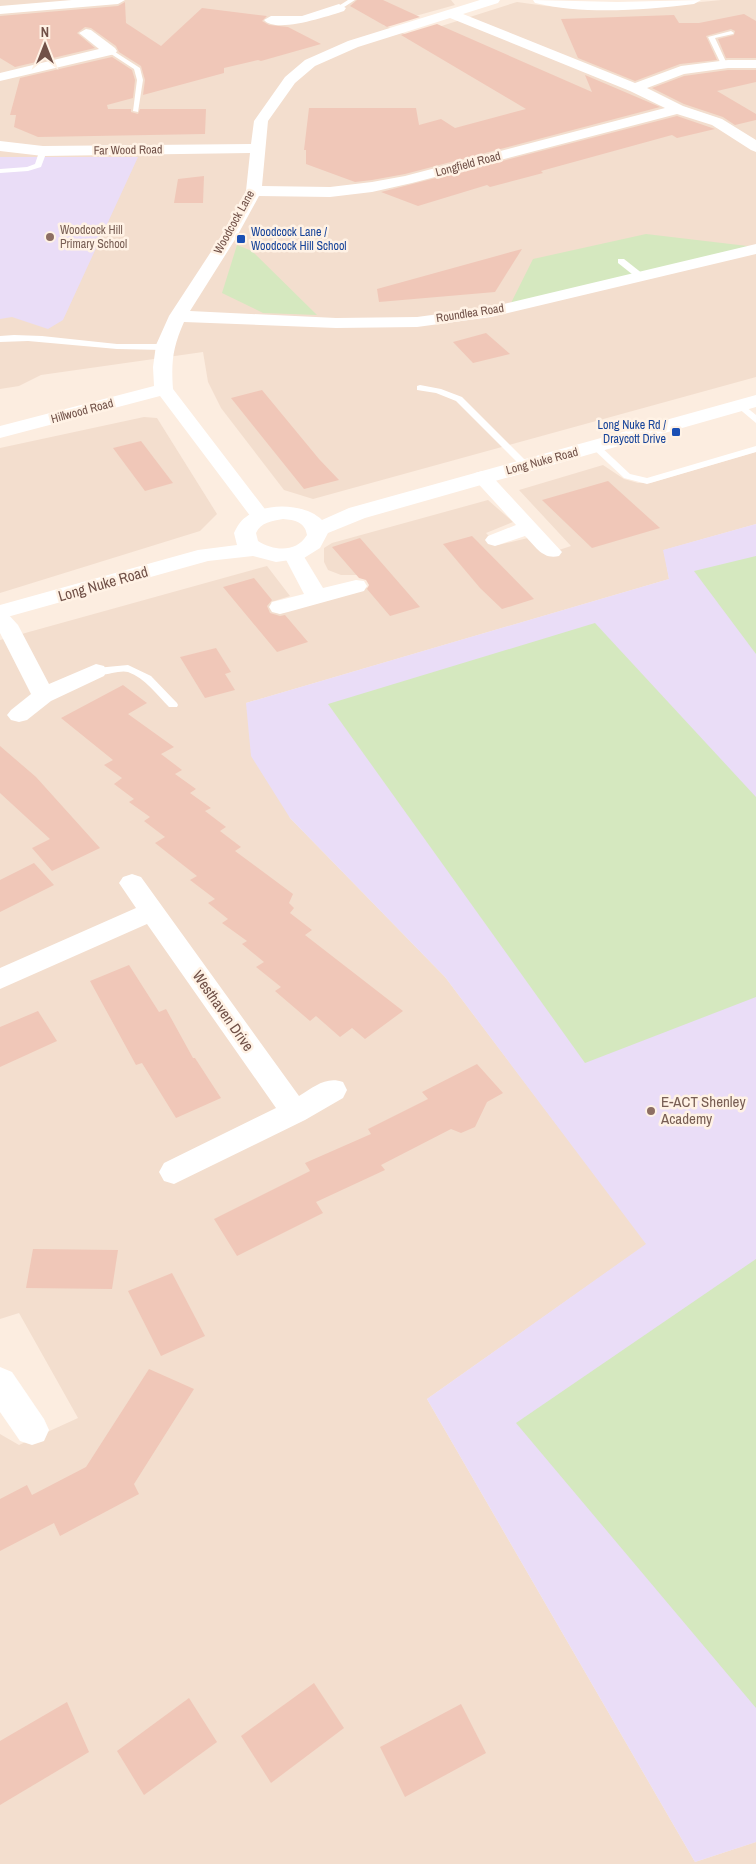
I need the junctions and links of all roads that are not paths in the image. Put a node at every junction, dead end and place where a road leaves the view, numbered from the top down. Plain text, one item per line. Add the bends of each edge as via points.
1 (118, 0) edge
2 (352, 0) edge
3 (493, 0) edge
4 (540, 0) edge
5 (694, 0) edge
6 (339, 8) joint
7 (0, 10) edge
8 (452, 14) junction
9 (271, 20) dead end
10 (303, 20) junction
11 (320, 28) dead end
12 (86, 33) dead end
13 (731, 33) dead end
14 (336, 36) dead end
15 (353, 44) junction
16 (110, 51) junction
17 (724, 64) junction
18 (756, 64) edge
19 (0, 77) edge
20 (635, 88) junction
21 (678, 109) junction
22 (136, 111) dead end
23 (752, 141) edge
24 (0, 146) edge
25 (257, 148) junction
26 (43, 151) junction
27 (0, 171) edge
28 (254, 191) junction
29 (756, 249) edge
30 (621, 261) dead end
31 (640, 276) junction
32 (178, 316) junction
33 (0, 339) edge
34 (164, 347) junction
35 (420, 388) dead end
36 (164, 389) junction
37 (748, 403) edge
38 (756, 420) edge
39 (0, 432) edge
40 (595, 446) junction
41 (756, 449) edge
42 (525, 465) junction
43 (482, 477) junction
44 (262, 517) junction
45 (311, 523) junction
46 (530, 527) junction
47 (494, 540) dead end
48 (249, 541) junction
49 (552, 552) dead end
50 (293, 554) junction
51 (356, 586) dead end
52 (317, 597) junction
53 (280, 607) dead end
54 (0, 612) edge
55 (0, 619) edge
56 (96, 672) joint
57 (43, 696) junction
58 (173, 705) dead end
59 (19, 715) dead end
60 (132, 883) dead end
61 (152, 910) junction
62 (0, 979) edge
63 (333, 1090) dead end
64 (295, 1112) junction
65 (174, 1172) dead end
66 (1, 1387) edge
67 (32, 1430) dead end

1 - 7 street
2 - 6 lane
3 - 8 street, Woodcock Lane
4 - 5 street via 590,6
6 - 10 street
8 - 15 street, Woodcock Lane
8 - 20 street
9 - 10 street
10 - 11 street
12 - 16 street
13 - 17 lane via 711,37
14 - 15 street
15 - 25 street, Woodcock Lane via 310,63 290,80 261,122
16 - 19 street
16 - 22 lane via 137,68 140,80
17 - 18 street
17 - 20 street via 681,70
20 - 21 street
21 - 23 street via 717,122
21 - 28 street, Longfield Road via 372,187 330,192
24 - 26 street, Far Wood Road
25 - 26 street, Far Wood Road
25 - 28 street, Woodcock Lane
26 - 27 lane via 38,165
28 - 32 street, Woodcock Lane
29 - 31 street, Roundlea Road
30 - 31 lane
31 - 32 street, Roundlea Road via 491,312 417,322
32 - 34 street, Woodcock Lane
33 - 34 lane via 40,337 112,347
34 - 36 street, Woodcock Lane
35 - 42 lane via 459,399
36 - 39 street, Hillwood Road
36 - 44 street
37 - 38 lane
37 - 40 street, Long Nuke Road
40 - 41 lane via 627,476 648,480
40 - 42 street, Long Nuke Road
42 - 43 street, Long Nuke Road
43 - 45 street, Long Nuke Road
43 - 46 street
44 - 45 street via 283,513
44 - 48 street via 247,527
45 - 50 street via 318,535 311,546
46 - 47 street
46 - 49 street
48 - 50 street, Long Nuke Road via 275,555
48 - 54 street, Long Nuke Road
50 - 52 street
51 - 52 street
52 - 53 street
55 - 57 street via 7,625
56 - 57 street
56 - 58 lane via 128,668 147,678
57 - 59 street
60 - 61 street, Westhaven Drive
61 - 62 street
61 - 64 street, Westhaven Drive
63 - 64 street
64 - 65 street
66 - 67 street

